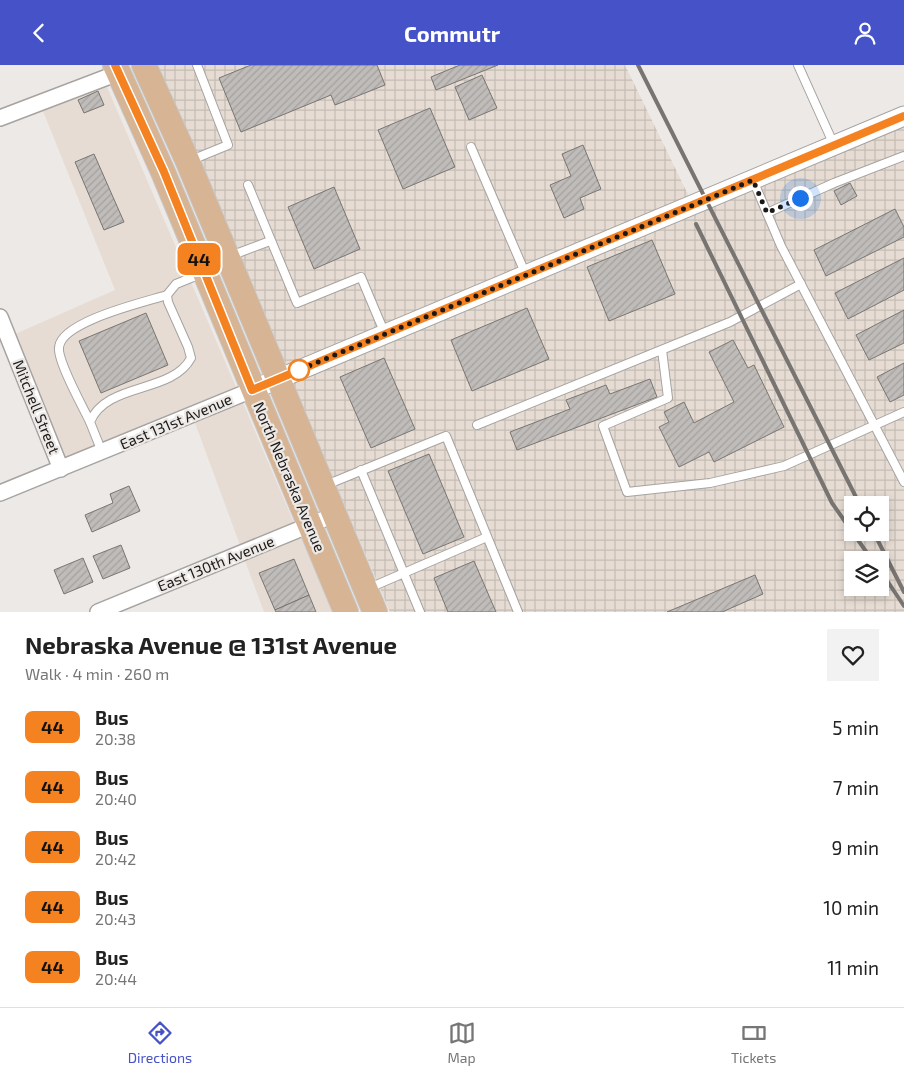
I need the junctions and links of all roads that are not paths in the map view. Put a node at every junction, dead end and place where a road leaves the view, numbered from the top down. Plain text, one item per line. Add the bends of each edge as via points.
1 (144, 65) edge
2 (197, 65) edge
3 (798, 65) edge
4 (116, 69) edge
5 (904, 116) edge
6 (0, 118) edge
7 (834, 145) junction
8 (471, 147) dead end
9 (904, 156) edge
10 (188, 162) junction
11 (164, 172) junction
12 (753, 180) junction
13 (248, 185) dead end
14 (767, 213) junction
15 (270, 241) junction
16 (227, 257) junction
17 (204, 273) junction
18 (526, 275) junction
19 (801, 284) junction
20 (167, 295) junction
21 (0, 317) edge
22 (386, 334) junction
23 (662, 350) junction
24 (277, 380) junction
25 (252, 390) junction
26 (904, 413) edge
27 (90, 422) junction
28 (477, 425) dead end
29 (875, 425) junction
30 (102, 452) junction
31 (61, 469) junction
32 (361, 470) junction
33 (904, 482) edge
34 (322, 486) junction
35 (0, 493) edge
36 (334, 515) junction
37 (310, 525) junction
38 (487, 537) junction
39 (404, 573) junction
40 (365, 589) junction
41 (98, 612) edge
42 (346, 612) edge
43 (375, 612) edge
44 (420, 612) edge
45 (518, 612) edge

1 - 10 main road, North Nebraska Avenue
2 - 10 lane via 228,145
3 - 7 lane
4 - 6 street
4 - 11 main road, North Nebraska Avenue
5 - 7 street, East 131st Avenue
7 - 12 street, East 131st Avenue
8 - 18 lane
9 - 14 lane
10 - 11 street
10 - 16 main road, North Nebraska Avenue
11 - 17 main road, North Nebraska Avenue
12 - 14 lane
12 - 18 street, East 131st Avenue
13 - 15 lane
14 - 19 lane
15 - 16 lane
15 - 22 lane via 297,303 361,277
16 - 24 main road, North Nebraska Avenue
17 - 20 lane via 176,285
17 - 25 main road, North Nebraska Avenue
18 - 22 street, East 131st Avenue
19 - 23 lane via 730,322
19 - 29 lane
20 - 27 lane via 188,347 190,358 186,368 108,401 95,410
20 - 27 lane via 81,324 67,332 61,341 60,355
21 - 31 street, Mitchell Street
22 - 24 street, East 131st Avenue
23 - 28 lane
23 - 29 lane via 668,398 603,426 627,492 710,483 784,466
24 - 25 street, East 131st Avenue
24 - 34 main road, North Nebraska Avenue
25 - 30 street, East 131st Avenue
25 - 37 main road, North Nebraska Avenue
26 - 29 lane
27 - 30 lane
29 - 33 lane
30 - 31 street, East 131st Avenue
31 - 35 street, East 131st Avenue
32 - 34 lane
32 - 38 lane via 446,435
32 - 39 lane
34 - 36 main road, North Nebraska Avenue
36 - 37 street, East 130th Avenue
36 - 40 main road, North Nebraska Avenue
37 - 41 street, East 130th Avenue
37 - 42 main road, North Nebraska Avenue
38 - 39 lane
38 - 45 lane
39 - 40 lane
39 - 44 lane
40 - 43 main road, North Nebraska Avenue

